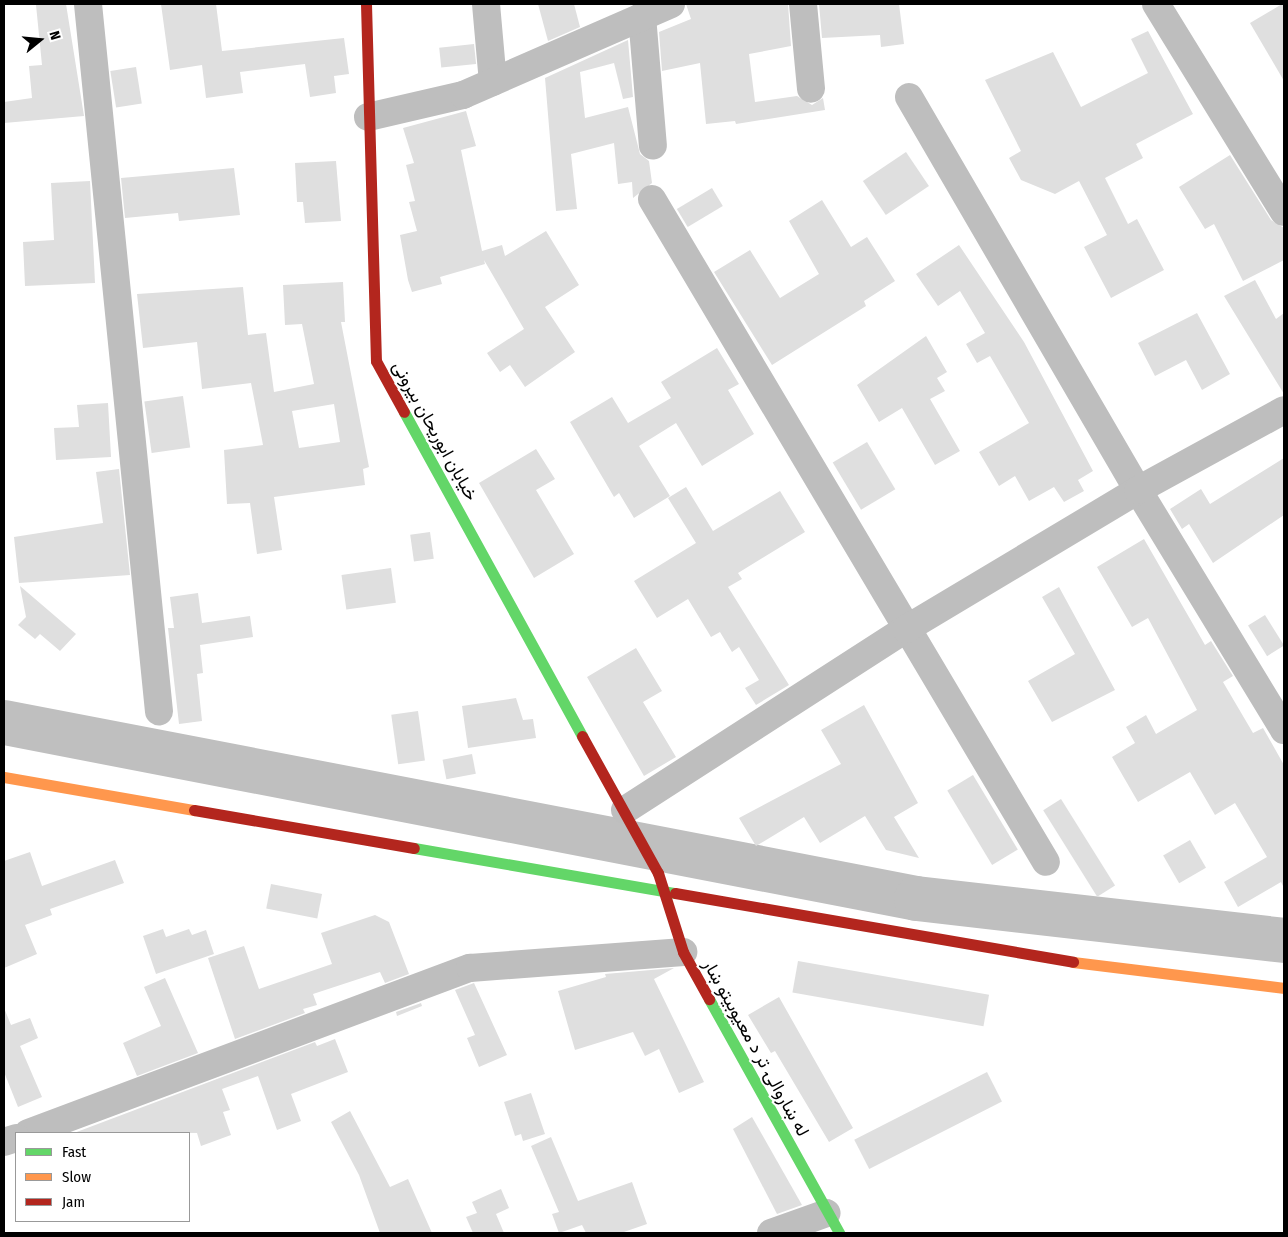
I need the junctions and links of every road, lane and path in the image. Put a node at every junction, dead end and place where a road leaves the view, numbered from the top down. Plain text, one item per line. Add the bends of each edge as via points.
1 (88, 4) edge
2 (366, 4) edge
3 (486, 4) edge
4 (672, 4) edge
5 (803, 4) edge
6 (1156, 4) edge
7 (642, 16) junction
8 (493, 82) junction
9 (811, 89) dead end
10 (909, 97) dead end
11 (368, 117) junction
12 (653, 146) dead end
13 (652, 200) dead end
14 (1284, 212) edge
15 (1284, 410) edge
16 (1138, 490) junction
17 (906, 629) junction
18 (159, 711) dead end
19 (1284, 730) edge
20 (4, 777) edge
21 (630, 821) junction
22 (1046, 862) dead end
23 (658, 873) joint
24 (665, 890) junction
25 (683, 952) junction
26 (1284, 988) edge
27 (31, 1132) edge
28 (833, 1223) edge
29 (771, 1233) edge

1 - 18 street
2 - 11 street, خیابان ابوریحان بیرونی
3 - 8 street
4 - 7 street
5 - 9 street
6 - 14 street
7 - 8 street
7 - 12 street
8 - 11 street via 463,95
10 - 16 street
11 - 21 street, خیابان ابوریحان بیرونی via 376,361
13 - 17 street
15 - 16 street
16 - 17 street
16 - 19 street
17 - 21 street
17 - 22 street
20 - 24 street
21 - 23 street, خیابان ابوریحان بیرونی
23 - 24 street, له ښاروالۍ تر د معیوبیتو ښار
24 - 25 street, له ښاروالۍ تر د معیوبیتو ښار
24 - 26 street via 1085,964
25 - 27 street via 470,968
25 - 28 street, له ښاروالۍ تر د معیوبیتو ښار
28 - 29 street

